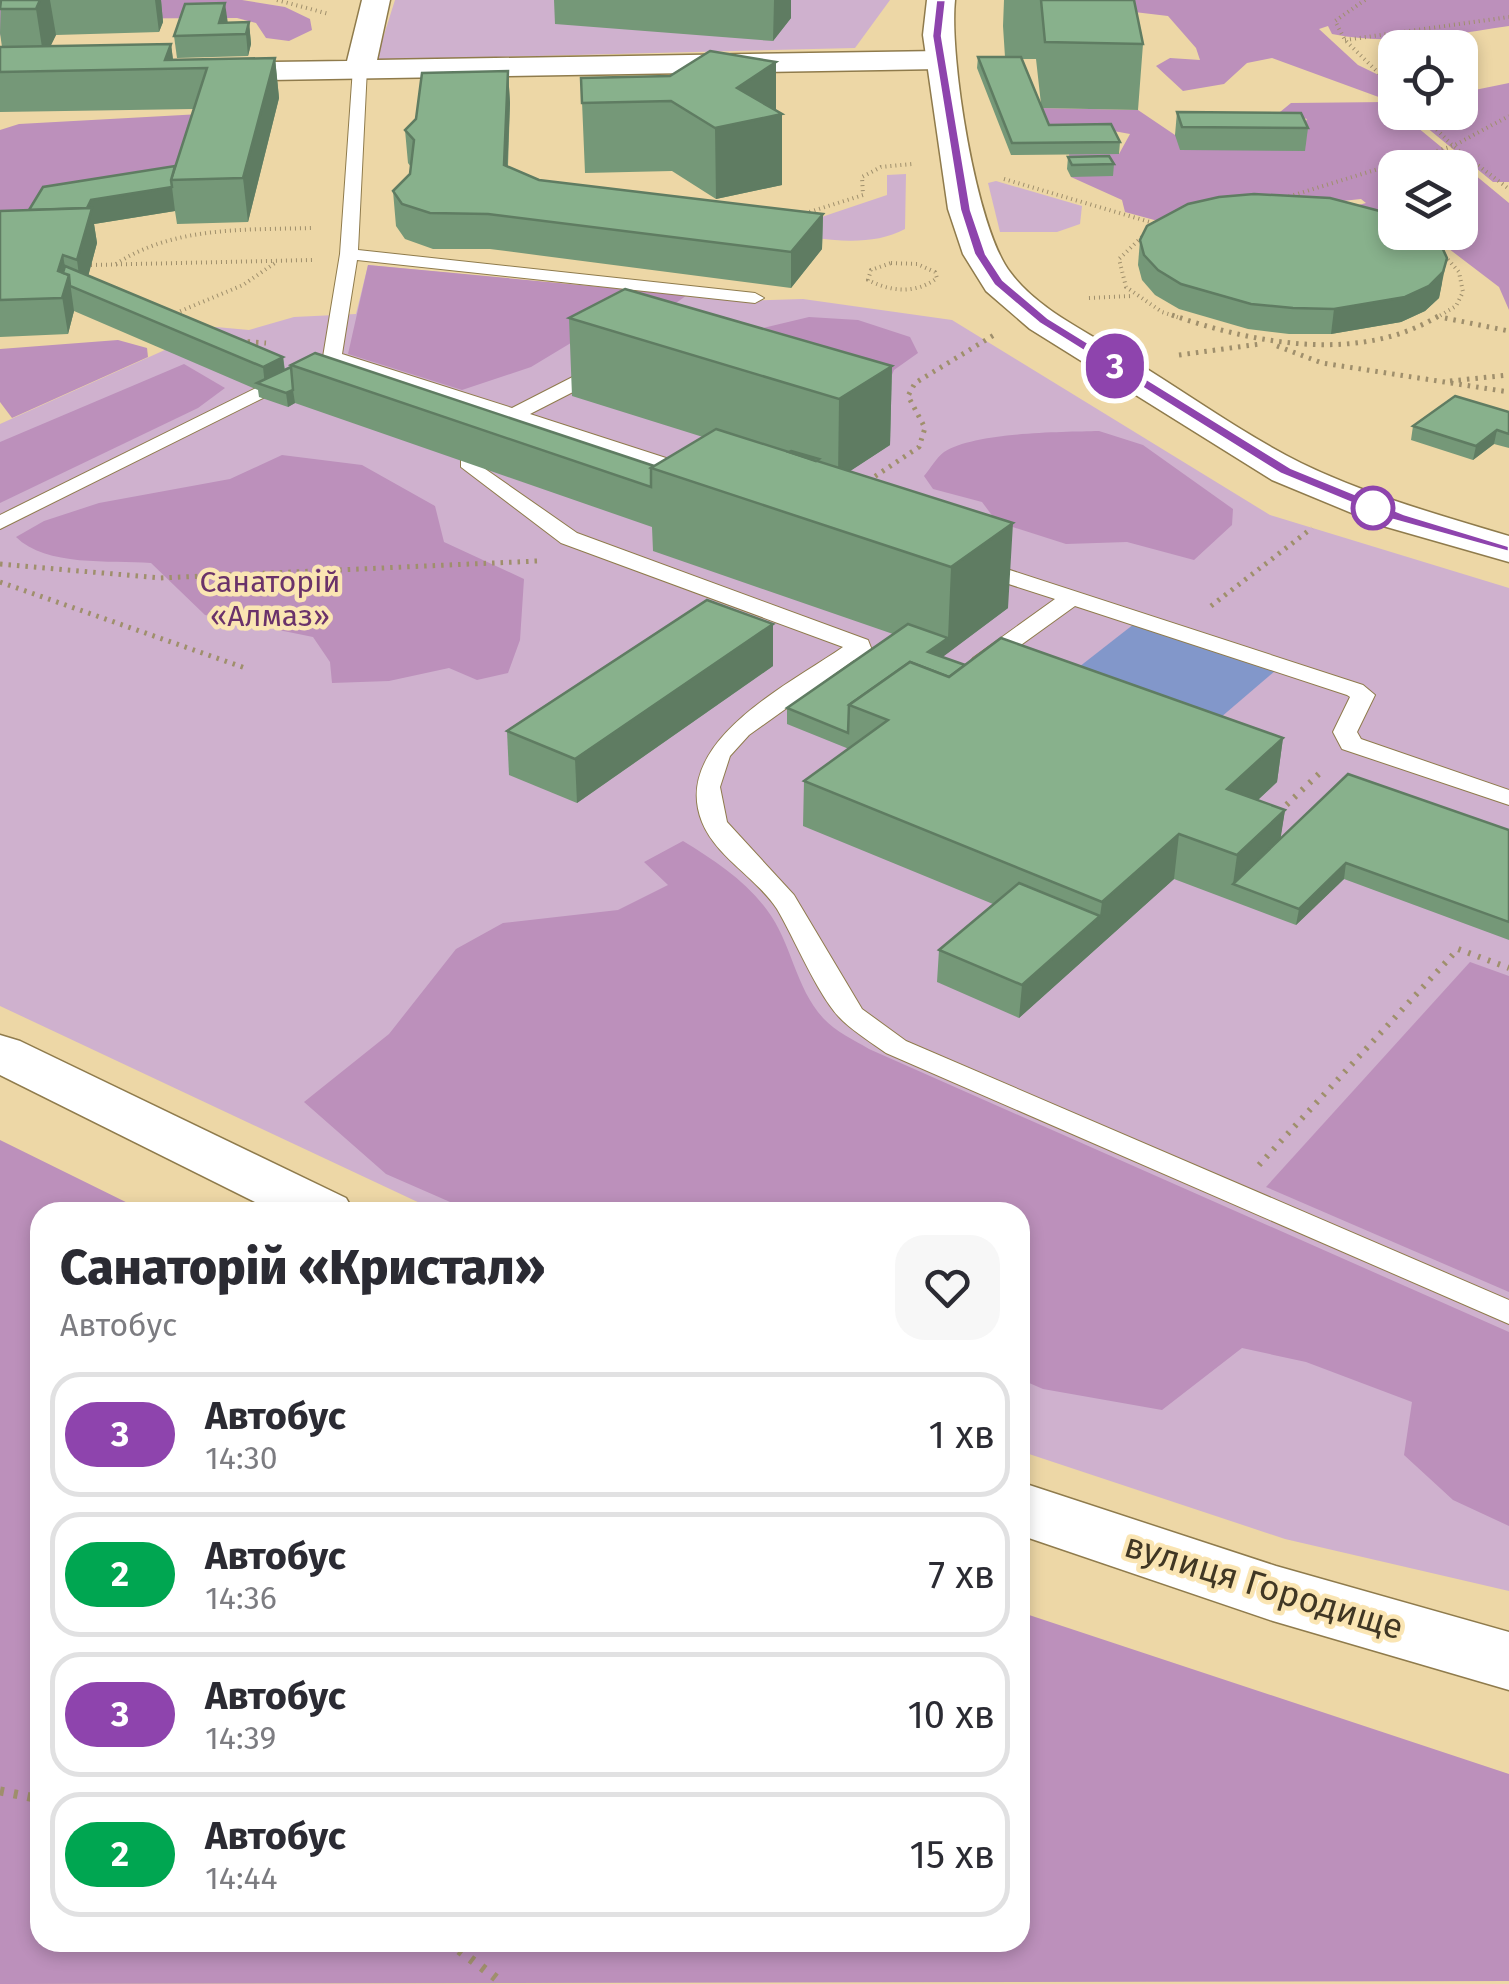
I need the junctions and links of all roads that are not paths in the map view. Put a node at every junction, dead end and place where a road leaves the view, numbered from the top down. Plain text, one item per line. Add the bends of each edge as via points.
1 (941, 0) edge
2 (374, 11) edge
3 (940, 60) junction
4 (360, 68) junction
5 (176, 72) edge
6 (349, 257) junction
7 (732, 314) dead end
8 (332, 357) junction
9 (624, 360) edge
10 (311, 368) edge
11 (258, 394) edge
12 (514, 415) junction
13 (497, 438) edge
14 (468, 463) edge
15 (712, 480) edge
16 (0, 523) edge
17 (1509, 549) edge
18 (955, 559) edge
19 (1073, 598) junction
20 (965, 675) edge
21 (1509, 798) edge
22 (0, 1052) edge
23 (304, 1202) edge
24 (1509, 1312) edge
25 (1030, 1511) edge
26 (1509, 1661) edge

1 - 3 street
2 - 4 street
3 - 4 street
3 - 17 street via 980,254 1022,304 1286,471 1398,517
4 - 5 street via 271,82
4 - 6 lane
6 - 7 lane via 755,298
6 - 8 lane
8 - 10 lane
8 - 12 lane
9 - 12 lane
11 - 16 lane
12 - 13 lane
12 - 15 lane
14 - 24 lane via 569,538 862,652 741,730 720,754 708,787 716,823 786,901 850,1014 896,1046
18 - 19 lane
19 - 20 lane
19 - 21 lane via 1363,695 1345,732 1351,744
22 - 23 street
25 - 26 street, вулиця Городище via 1273,1594

